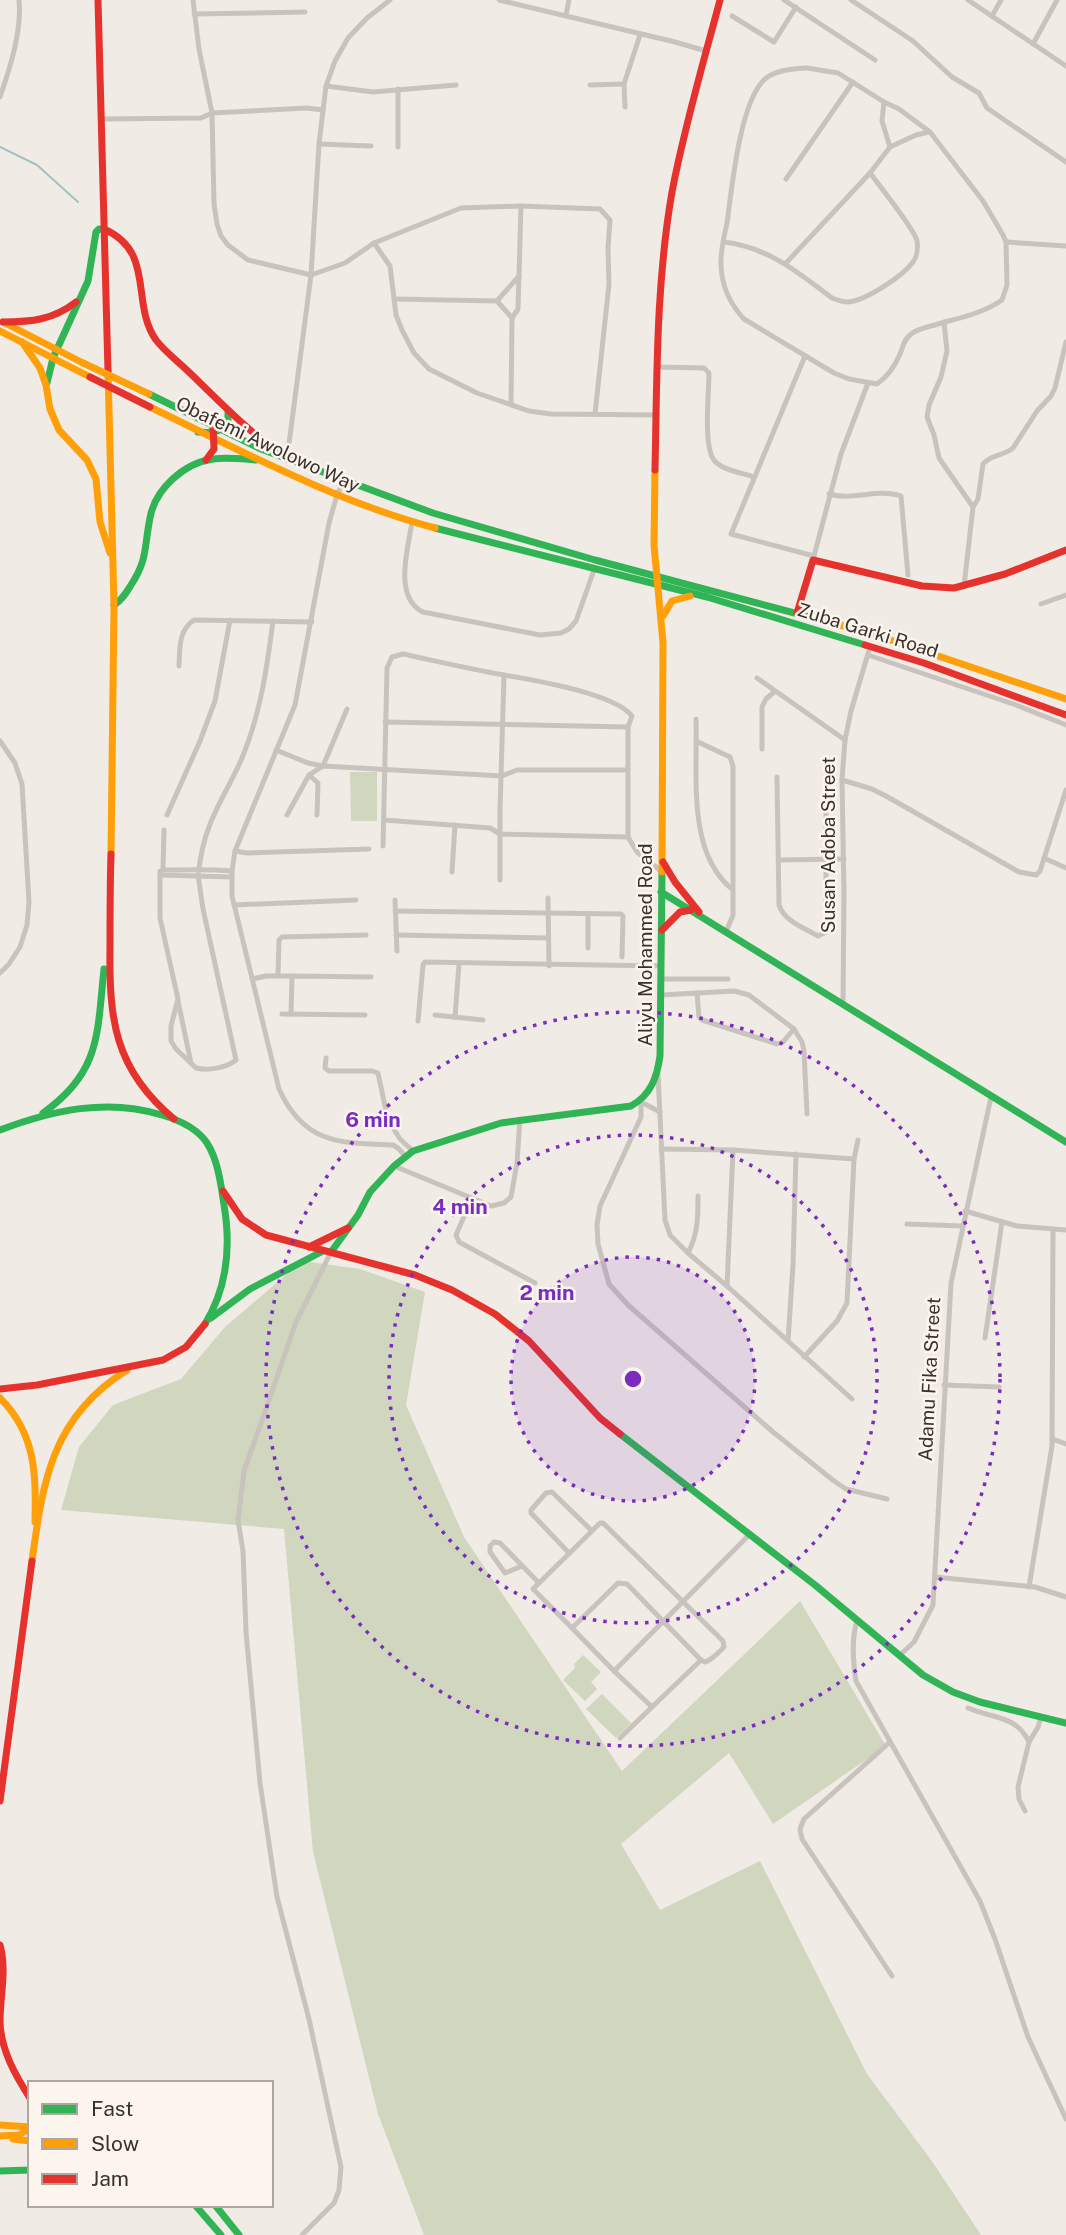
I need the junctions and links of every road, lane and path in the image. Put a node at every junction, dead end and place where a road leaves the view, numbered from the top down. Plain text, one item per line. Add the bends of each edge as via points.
1 (19, 0) edge
2 (99, 0) edge
3 (193, 0) edge
4 (390, 0) edge
5 (499, 0) edge
6 (569, 0) edge
7 (720, 0) edge
8 (784, 0) edge
9 (851, 0) edge
10 (968, 0) edge
11 (1001, 0) edge
12 (1057, 0) edge
13 (796, 7) junction
14 (305, 12) dead end
15 (194, 14) junction
16 (566, 15) junction
17 (732, 16) dead end
18 (992, 16) junction
19 (640, 35) junction
20 (1033, 44) junction
21 (706, 51) junction
22 (875, 60) dead end
23 (1066, 66) edge
24 (853, 82) junction
25 (624, 84) junction
26 (456, 85) dead end
27 (590, 85) dead end
28 (326, 86) junction
29 (398, 89) junction
30 (0, 97) edge
31 (884, 102) junction
32 (625, 107) dead end
33 (323, 110) junction
34 (212, 113) junction
35 (101, 119) junction
36 (930, 132) junction
37 (319, 144) junction
38 (371, 146) dead end
39 (398, 146) dead end
40 (890, 147) junction
41 (1066, 162) edge
42 (870, 173) junction
43 (786, 179) dead end
44 (521, 206) junction
45 (104, 229) junction
46 (724, 242) junction
47 (1006, 242) junction
48 (374, 243) junction
49 (1066, 246) edge
50 (786, 263) junction
51 (312, 275) junction
52 (519, 275) junction
53 (81, 298) junction
54 (395, 299) junction
55 (498, 301) junction
56 (512, 318) junction
57 (1, 321) edge
58 (944, 322) junction
59 (0, 331) edge
60 (22, 342) junction
61 (1066, 342) edge
62 (57, 349) junction
63 (806, 356) junction
64 (53, 358) junction
65 (658, 367) junction
66 (868, 383) junction
67 (46, 385) junction
68 (511, 405) junction
69 (228, 410) junction
70 (595, 414) junction
71 (657, 415) junction
72 (216, 432) junction
73 (287, 459) junction
74 (206, 460) junction
75 (256, 460) junction
76 (754, 477) junction
77 (344, 480) junction
78 (829, 494) junction
79 (337, 495) junction
80 (973, 507) junction
81 (412, 522) junction
82 (1066, 550) edge
83 (112, 558) junction
84 (813, 558) junction
85 (594, 570) junction
86 (657, 575) junction
87 (908, 575) dead end
88 (658, 586) junction
89 (964, 586) junction
90 (1066, 595) edge
91 (707, 597) junction
92 (1041, 604) dead end
93 (114, 605) junction
94 (797, 613) junction
95 (230, 620) junction
96 (662, 620) junction
97 (274, 621) junction
98 (312, 622) junction
99 (869, 651) junction
100 (179, 666) dead end
101 (504, 675) junction
102 (757, 678) dead end
103 (774, 692) junction
104 (1066, 699) edge
105 (347, 709) dead end
106 (1066, 715) edge
107 (696, 719) dead end
108 (385, 722) junction
109 (1066, 725) edge
110 (503, 726) junction
111 (628, 727) junction
112 (845, 740) junction
113 (0, 741) edge
114 (696, 741) junction
115 (762, 749) dead end
116 (276, 750) junction
117 (323, 765) junction
118 (384, 768) junction
119 (628, 770) junction
120 (309, 775) junction
121 (502, 776) junction
122 (777, 777) dead end
123 (842, 780) junction
124 (1066, 790) edge
125 (826, 805) dead end
126 (167, 815) dead end
127 (317, 815) dead end
128 (287, 816) dead end
129 (384, 820) junction
130 (455, 825) junction
131 (164, 830) dead end
132 (500, 834) junction
133 (628, 837) junction
134 (383, 846) dead end
135 (369, 849) dead end
136 (235, 851) junction
137 (661, 857) junction
138 (1044, 858) junction
139 (825, 859) junction
140 (844, 859) junction
141 (779, 860) junction
142 (1066, 868) edge
143 (661, 871) junction
144 (161, 872) junction
145 (453, 872) dead end
146 (199, 873) junction
147 (232, 874) junction
148 (500, 880) dead end
149 (732, 889) junction
150 (661, 892) junction
151 (548, 898) dead end
152 (356, 900) dead end
153 (395, 900) dead end
154 (234, 905) junction
155 (691, 910) junction
156 (395, 911) junction
157 (548, 913) junction
158 (588, 914) junction
159 (704, 918) junction
160 (662, 930) junction
161 (726, 932) junction
162 (366, 935) dead end
163 (396, 935) junction
164 (548, 938) junction
165 (108, 939) junction
166 (588, 948) dead end
167 (397, 950) dead end
168 (622, 957) dead end
169 (459, 964) junction
170 (549, 966) junction
171 (662, 966) junction
172 (0, 973) edge
173 (278, 975) junction
174 (292, 976) junction
175 (371, 977) dead end
176 (252, 979) junction
177 (662, 979) junction
178 (728, 979) dead end
179 (697, 993) junction
180 (661, 995) junction
181 (178, 999) junction
182 (843, 1004) junction
183 (282, 1014) dead end
184 (291, 1014) junction
185 (365, 1015) dead end
186 (435, 1015) dead end
187 (455, 1017) junction
188 (483, 1020) dead end
189 (418, 1021) dead end
190 (793, 1029) junction
191 (326, 1058) dead end
192 (191, 1063) junction
193 (658, 1071) junction
194 (991, 1097) junction
195 (641, 1102) junction
196 (660, 1112) junction
197 (807, 1114) dead end
198 (174, 1119) junction
199 (520, 1119) junction
200 (32, 1120) junction
201 (0, 1130) edge
202 (858, 1140) dead end
203 (1066, 1142) edge
204 (661, 1149) junction
205 (733, 1150) junction
206 (413, 1151) junction
207 (796, 1154) junction
208 (405, 1156) junction
209 (854, 1159) junction
210 (394, 1166) junction
211 (221, 1188) junction
212 (698, 1196) dead end
213 (472, 1198) junction
214 (965, 1211) junction
215 (1002, 1222) junction
216 (907, 1224) dead end
217 (962, 1226) junction
218 (350, 1227) junction
219 (1053, 1230) junction
220 (1066, 1230) edge
221 (308, 1247) junction
222 (327, 1251) junction
223 (688, 1253) junction
224 (535, 1283) dead end
225 (727, 1286) junction
226 (208, 1321) junction
227 (985, 1338) dead end
228 (788, 1341) junction
229 (804, 1357) junction
230 (143, 1364) junction
231 (944, 1385) junction
232 (999, 1387) dead end
233 (0, 1389) edge
234 (0, 1398) edge
235 (852, 1399) dead end
236 (1052, 1439) junction
237 (1066, 1444) edge
238 (887, 1499) dead end
239 (592, 1531) junction
240 (749, 1535) junction
241 (569, 1553) junction
242 (34, 1555) junction
243 (522, 1566) junction
244 (935, 1577) junction
245 (539, 1583) junction
246 (1029, 1587) junction
247 (1066, 1597) edge
248 (682, 1602) junction
249 (663, 1621) junction
250 (857, 1621) junction
251 (572, 1628) junction
252 (900, 1657) junction
253 (701, 1660) junction
254 (614, 1671) junction
255 (652, 1707) junction
256 (968, 1708) dead end
257 (1041, 1717) junction
258 (1066, 1723) edge
259 (620, 1738) dead end
260 (890, 1742) junction
261 (1029, 1742) junction
262 (0, 1801) edge
263 (1025, 1811) dead end
264 (0, 1945) edge
265 (892, 1976) dead end
266 (25, 2090) junction
267 (28, 2095) edge
268 (28, 2098) edge
269 (1066, 2119) edge
270 (0, 2125) edge
271 (28, 2127) edge
272 (28, 2128) edge
273 (0, 2137) edge
274 (28, 2141) edge
275 (28, 2170) edge
276 (0, 2171) edge
277 (197, 2207) edge
278 (217, 2207) edge
279 (222, 2235) edge
280 (239, 2235) edge
281 (302, 2235) edge

1 - 30 street via 15,43
2 - 35 main road
3 - 15 street
4 - 28 street via 348,38
5 - 16 street
6 - 16 street
7 - 21 main road, Aliyu Mohammed Road
8 - 13 street
9 - 41 street via 913,41 953,77 979,93 988,108
10 - 18 street
11 - 18 street
12 - 20 street
13 - 17 street via 774,42
13 - 22 street
14 - 15 street
15 - 34 street
16 - 19 street
18 - 20 street
19 - 21 street
19 - 25 street
20 - 23 street
21 - 65 main road, Aliyu Mohammed Road via 672,194 658,307
24 - 31 street
24 - 43 street
24 - 46 street via 838,73 807,68 790,69 762,82 736,157
25 - 27 street
25 - 32 street
26 - 29 street
28 - 29 street via 373,92
28 - 33 street
29 - 39 street
31 - 36 street
31 - 40 street via 882,121
33 - 34 street
33 - 37 street
34 - 35 street via 201,118
34 - 51 street via 214,204 220,236 248,260
35 - 45 main road
36 - 40 street
36 - 47 street via 983,201
37 - 38 street
37 - 51 street
40 - 42 street
42 - 50 street
42 - 50 street via 916,236 913,262 867,297 849,302 832,298
44 - 48 street via 461,208
44 - 52 street
44 - 70 street via 600,209 610,220 609,284
45 - 53 main road via 96,232
45 - 69 main road via 134,255 144,314 156,340
45 - 83 main road
46 - 50 street via 742,244
46 - 63 street via 723,280 734,307 744,319
47 - 49 street
47 - 58 street via 1007,285 1002,300 981,312
48 - 51 street via 345,263
48 - 54 street via 390,266
51 - 73 street
52 - 55 street
52 - 56 street via 518,309
53 - 57 main road via 45,321
53 - 62 main road
54 - 55 street
54 - 68 street via 402,330 429,369
55 - 56 street
56 - 68 street
57 - 62 main road, Obafemi Awolowo Way
58 - 66 street via 910,334 885,378
58 - 80 street via 947,351 927,417 939,458
59 - 60 main road, Obafemi Awolowo Way
60 - 64 main road, Obafemi Awolowo Way
60 - 67 main road
61 - 80 street via 1051,396 1013,449 983,464
62 - 64 main road
62 - 72 main road, Obafemi Awolowo Way, bridge
63 - 66 street via 834,373
63 - 76 street
64 - 67 main road
64 - 72 main road, Obafemi Awolowo Way, bridge via 198,432
65 - 71 main road, Aliyu Mohammed Road
65 - 76 street via 704,368 709,373 707,426 712,458
66 - 78 street
67 - 83 main road via 59,430 87,460 96,479 100,522
68 - 70 street via 551,414
69 - 72 main road via 228,424
69 - 73 main road
70 - 71 street
71 - 86 main road, Aliyu Mohammed Road
72 - 73 main road, Obafemi Awolowo Way
72 - 74 main road
72 - 75 main road, Obafemi Awolowo Way
73 - 77 main road, Obafemi Awolowo Way
74 - 75 main road
74 - 93 main road via 178,475 161,493 151,514 141,568 124,598
75 - 79 main road, Obafemi Awolowo Way
76 - 84 street via 731,534
77 - 79 street
77 - 86 main road, Obafemi Awolowo Way via 433,513
78 - 84 street
78 - 87 street via 901,496
79 - 81 main road, Obafemi Awolowo Way
79 - 98 street
80 - 89 street
81 - 85 main road, Obafemi Awolowo Way
81 - 85 street via 406,588 410,601 423,612 551,636 576,621
82 - 89 main road
83 - 93 main road
84 - 89 main road via 922,586
84 - 94 main road, Zuba Garki Road
85 - 88 main road, Obafemi Awolowo Way
86 - 88 main road, Aliyu Mohammed Road
86 - 94 main road, Zuba Garki Road
88 - 91 main road, Zuba Garki Road
88 - 96 main road, Aliyu Mohammed Road
90 - 92 street
91 - 96 main road via 684,596 672,601
91 - 99 main road, Zuba Garki Road
93 - 165 main road
94 - 104 main road, Zuba Garki Road
95 - 97 street
95 - 100 street via 194,620 187,625
95 - 126 street via 215,701
96 - 137 main road, Aliyu Mohammed Road
97 - 98 street
97 - 146 street via 255,723 209,826
98 - 116 street via 295,705
99 - 106 main road, Zuba Garki Road via 924,663
99 - 109 street
99 - 112 street, Susan Adoba Street
101 - 108 street via 397,654 387,668
101 - 110 street
101 - 111 street via 569,688 621,706 632,716
102 - 103 street
103 - 112 street
103 - 115 street via 762,707
105 - 117 street
107 - 114 street
108 - 110 street
108 - 118 street
110 - 111 street
110 - 121 street
111 - 119 street
112 - 123 street, Susan Adoba Street
113 - 172 street via 22,784 29,902 20,947
114 - 149 street via 702,840 715,872
114 - 149 street via 732,761
116 - 117 street
116 - 136 street
117 - 118 street
117 - 120 street
118 - 121 street
118 - 129 street
119 - 121 street via 517,771
119 - 133 street
120 - 127 street via 318,783
120 - 128 street
121 - 132 street
122 - 141 street
123 - 138 street via 886,796 1019,872 1036,875
123 - 140 street, Susan Adoba Street
124 - 138 street
125 - 139 street
129 - 130 street
129 - 134 street
130 - 132 street via 491,828
130 - 145 street
131 - 144 street
132 - 133 street
132 - 148 street
133 - 143 street via 637,852
135 - 136 street
136 - 147 street
137 - 143 main road, Aliyu Mohammed Road
137 - 159 main road
138 - 142 street
139 - 140 street
139 - 141 street
139 - 141 street via 826,932 818,936 782,913
140 - 182 street, Susan Adoba Street
143 - 150 main road, Aliyu Mohammed Road
144 - 146 street
144 - 181 street via 160,918
146 - 147 street
146 - 192 street via 236,1060 200,1070
147 - 154 street
149 - 161 street via 733,915
150 - 155 main road
150 - 160 main road, Aliyu Mohammed Road
151 - 157 street
152 - 154 street
153 - 156 street
154 - 176 street
155 - 159 main road
155 - 160 main road via 680,912
156 - 157 street
156 - 163 street
157 - 158 street
157 - 164 street
158 - 166 street
158 - 168 street via 623,916
159 - 161 main road
160 - 171 main road, Aliyu Mohammed Road
161 - 182 main road
162 - 173 street via 280,938
163 - 164 street
163 - 167 street
164 - 170 street
165 - 198 main road via 110,1012 121,1053 140,1087
165 - 200 main road via 91,1060 65,1097
169 - 170 street
169 - 187 street
169 - 189 street via 424,963
170 - 171 street
171 - 177 main road, Aliyu Mohammed Road
173 - 174 street
173 - 176 street
174 - 175 street
174 - 184 street
176 - 208 street via 279,1089 296,1117 333,1141 393,1145
177 - 178 street
177 - 180 main road, Aliyu Mohammed Road
179 - 180 street
179 - 190 street via 749,995
179 - 190 street via 702,1020 777,1044
180 - 193 main road, Aliyu Mohammed Road
181 - 192 street
181 - 192 street via 171,1041
182 - 194 main road
183 - 184 street
184 - 185 street
186 - 187 street
187 - 188 street
190 - 197 street via 804,1051
191 - 206 street via 329,1071 378,1073 388,1120
193 - 195 main road, Aliyu Mohammed Road
193 - 196 street
194 - 203 main road
194 - 214 street, Adamu Fika Street
195 - 196 street
195 - 199 main road via 622,1109
195 - 238 street via 641,1118 600,1206 598,1244 609,1284 628,1306 834,1481 846,1489
196 - 204 street
198 - 200 main road via 105,1104
198 - 211 main road via 207,1143
199 - 206 main road
199 - 213 street via 511,1197 491,1206
200 - 201 main road
202 - 209 street
204 - 205 street
204 - 223 street via 667,1227
205 - 207 street
205 - 225 street
206 - 208 main road
207 - 209 street
207 - 228 street
208 - 210 main road
209 - 229 street via 847,1303 838,1321
210 - 213 street
210 - 218 main road via 370,1192
211 - 221 main road via 254,1228
211 - 226 main road via 229,1252 224,1282
212 - 223 street via 698,1228
213 - 224 street via 456,1239
214 - 215 street
214 - 217 street, Adamu Fika Street
215 - 219 street
215 - 227 street
216 - 217 street
217 - 231 street, Adamu Fika Street via 950,1294
218 - 221 main road
218 - 222 main road
219 - 220 street
219 - 236 street
221 - 222 main road
222 - 226 main road via 233,1298
222 - 240 main road via 432,1281 495,1314 543,1354 600,1418
222 - 281 street via 296,1322 244,1471 238,1520 260,1783 277,1897 341,2167 334,2203
223 - 225 street
225 - 228 street
226 - 230 main road via 181,1352
228 - 229 street
229 - 235 street
230 - 233 main road
230 - 242 main road via 102,1388 63,1435 53,1457
231 - 232 street
231 - 244 street, Adamu Fika Street
234 - 242 main road via 18,1418 31,1450 36,1482
236 - 237 street
236 - 246 street
239 - 241 street
239 - 241 street via 552,1492 546,1493 531,1513
239 - 248 street via 603,1523
240 - 248 street
240 - 250 main road
241 - 245 street
242 - 262 main road
243 - 243 street via 500,1543 490,1546 505,1573
243 - 245 street
244 - 246 street
244 - 252 street, Adamu Fika Street via 930,1613 915,1642
245 - 251 street via 533,1589
246 - 247 street
248 - 249 street
248 - 253 street via 724,1644 709,1661
249 - 251 street via 621,1582
249 - 253 street
249 - 254 street
250 - 252 main road
250 - 260 street via 856,1681
251 - 254 street
252 - 257 main road via 951,1692
253 - 255 street
254 - 255 street
255 - 259 street
256 - 261 street via 1016,1724
257 - 258 main road
257 - 261 street
260 - 265 street via 804,1819 800,1829 802,1839
260 - 269 street via 980,1901 1028,2037
261 - 263 street via 1017,1794
264 - 266 main road via 5,1969 1,2030
266 - 267 main road
266 - 268 main road
270 - 271 main road
272 - 273 main road via 19,2135
273 - 274 main road
275 - 276 main road
277 - 279 main road
278 - 280 main road

